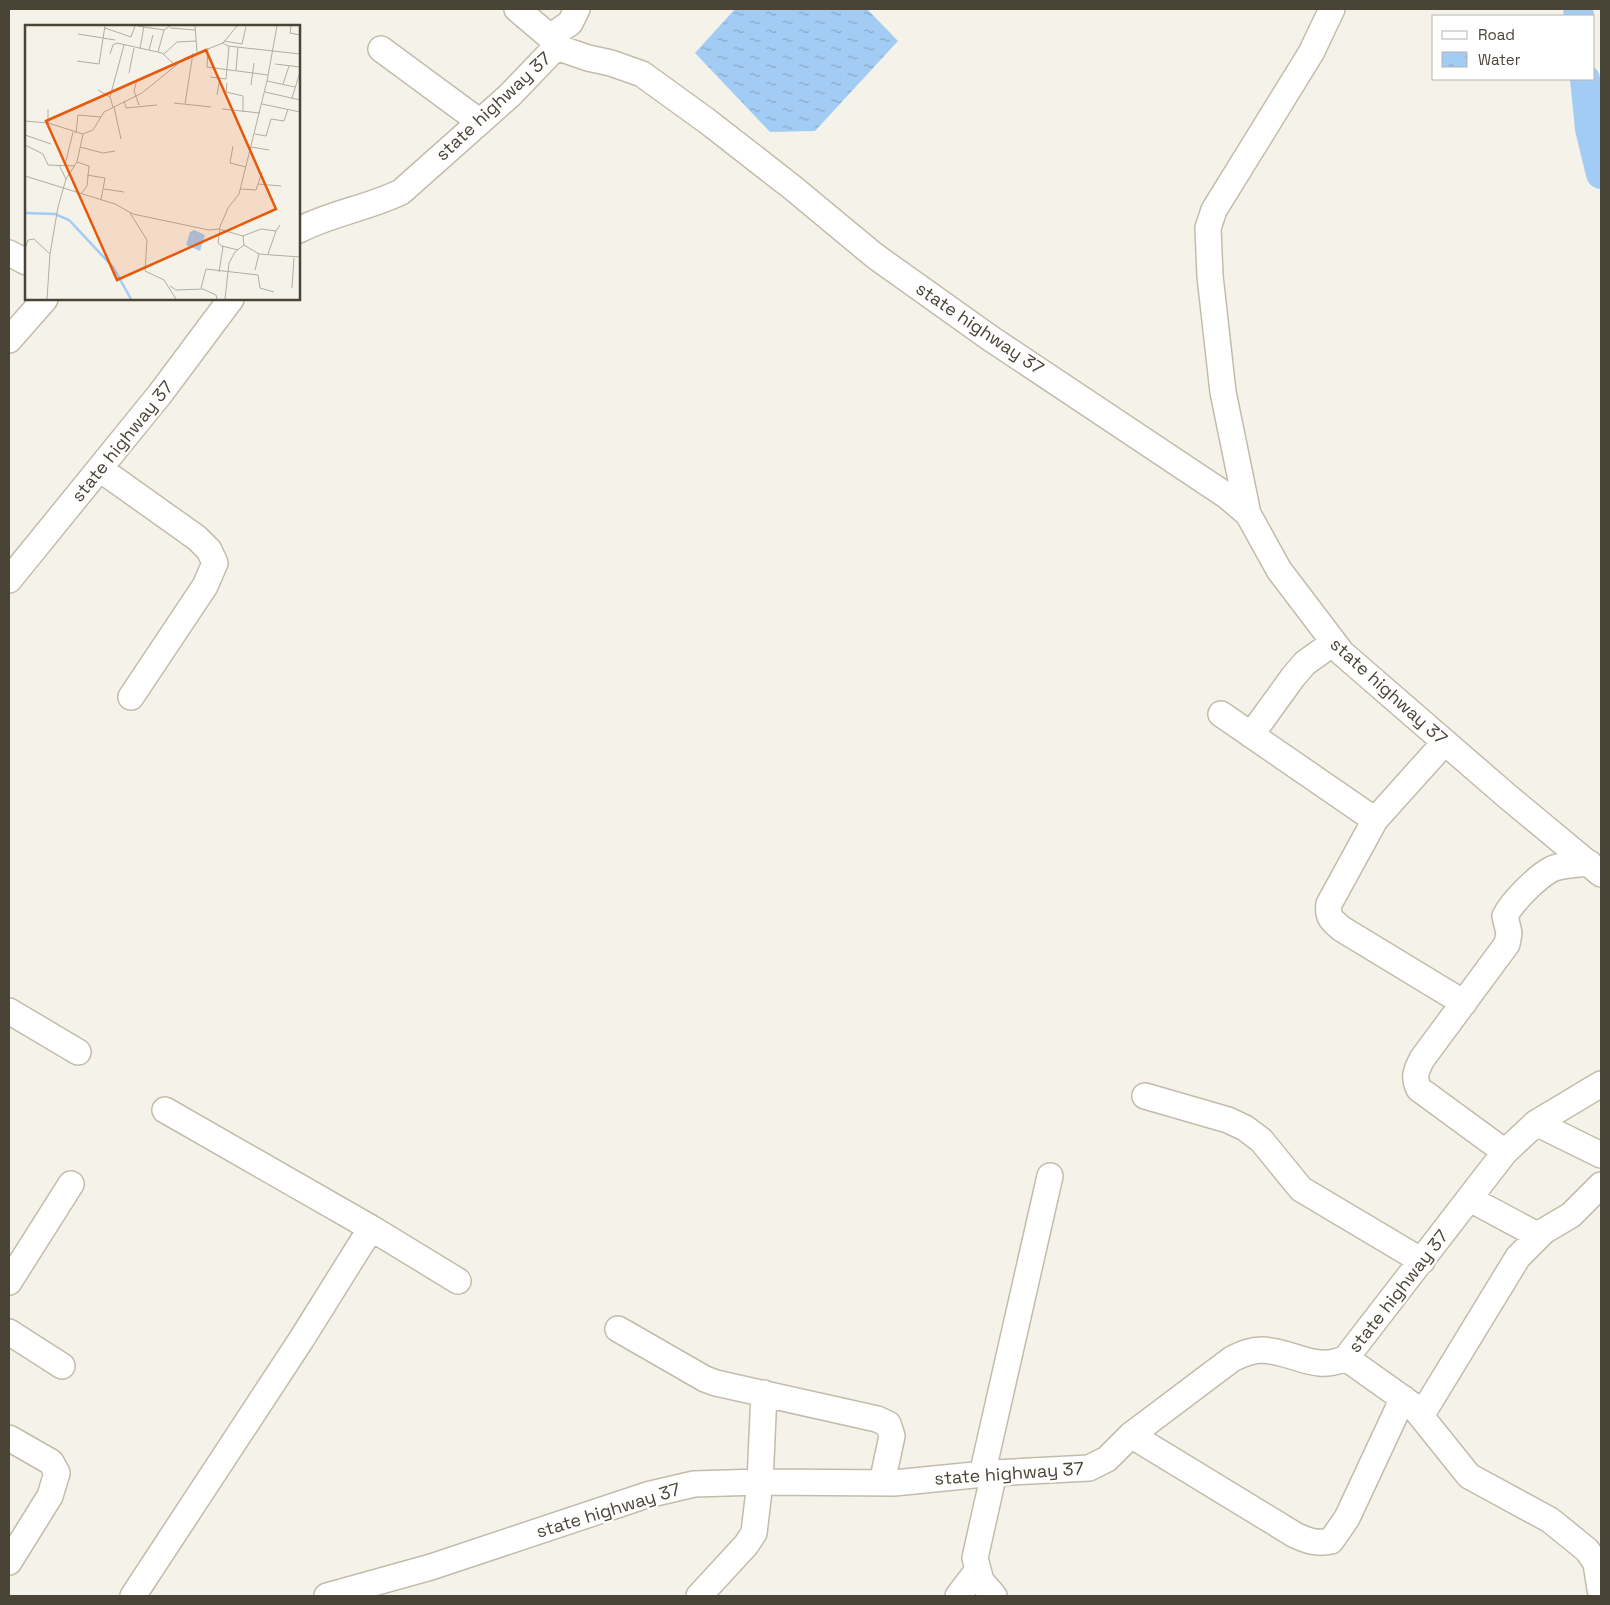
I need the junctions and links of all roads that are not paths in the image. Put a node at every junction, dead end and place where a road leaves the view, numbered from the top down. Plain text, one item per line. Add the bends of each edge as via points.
1 (517, 9) edge
2 (577, 9) edge
3 (1332, 9) edge
4 (553, 42) junction
5 (381, 49) dead end
6 (480, 122) junction
7 (300, 229) edge
8 (9, 253) edge
9 (25, 261) edge
10 (44, 300) edge
11 (223, 301) edge
12 (9, 340) edge
13 (100, 469) junction
14 (1248, 514) junction
15 (9, 580) edge
16 (1333, 643) junction
17 (131, 696) dead end
18 (1221, 714) dead end
19 (1251, 735) junction
20 (1445, 742) junction
21 (1374, 820) junction
22 (1595, 869) edge
23 (1464, 1003) junction
24 (9, 1011) edge
25 (78, 1052) dead end
26 (1601, 1084) edge
27 (1145, 1096) dead end
28 (165, 1110) dead end
29 (1536, 1123) junction
30 (1505, 1152) junction
31 (1601, 1155) edge
32 (1050, 1176) dead end
33 (71, 1184) dead end
34 (1601, 1185) edge
35 (1470, 1199) junction
36 (372, 1228) junction
37 (1539, 1236) junction
38 (1422, 1261) junction
39 (458, 1281) dead end
40 (9, 1282) edge
41 (618, 1329) dead end
42 (9, 1332) edge
43 (1346, 1358) junction
44 (62, 1366) dead end
45 (764, 1393) junction
46 (1403, 1398) junction
47 (1421, 1416) junction
48 (1131, 1435) junction
49 (9, 1438) edge
50 (988, 1474) junction
51 (760, 1482) junction
52 (882, 1483) junction
53 (9, 1562) edge
54 (977, 1570) junction
55 (1596, 1591) edge
56 (134, 1596) edge
57 (327, 1596) edge
58 (699, 1596) edge
59 (958, 1596) edge
60 (994, 1596) edge

1 - 4 street
2 - 4 street via 570,23
3 - 14 street via 1311,54 1214,210 1208,228 1210,276 1224,392
4 - 6 street, state highway 37 via 510,95
4 - 14 street, state highway 37 via 588,58 642,74 793,188 875,256 990,338 1227,496
5 - 6 street
6 - 7 street, state highway 37 via 401,192 381,202 322,218
8 - 9 street
10 - 12 street
11 - 13 street, state highway 37
13 - 15 street, state highway 37
13 - 17 street via 197,538 209,550 215,563 205,586
14 - 16 street, state highway 37 via 1279,570
16 - 19 street via 1305,663
16 - 20 street, state highway 37
18 - 19 street
19 - 21 street
20 - 21 street
20 - 22 street, state highway 37
21 - 23 street via 1329,904 1331,921
22 - 23 street via 1550,870 1510,906 1505,916 1509,933 1507,944
23 - 30 street via 1422,1059 1414,1081 1419,1089
24 - 25 street
26 - 29 street, state highway 37
27 - 38 street via 1246,1128 1261,1140 1301,1189
28 - 36 street
29 - 30 street, state highway 37
29 - 31 street
30 - 35 street, state highway 37
32 - 50 street
33 - 40 street
34 - 37 street via 1571,1216
35 - 37 street
35 - 38 street, state highway 37
36 - 39 street
36 - 56 street
37 - 47 street via 1518,1257
38 - 43 street, state highway 37
41 - 45 street via 705,1379
42 - 44 street
43 - 46 street
43 - 48 street, state highway 37 via 1333,1364 1320,1364 1276,1352 1247,1352 1232,1359
45 - 51 street
45 - 52 street via 888,1424 892,1436
46 - 47 street
46 - 48 street via 1347,1518 1331,1541 1321,1543 1310,1542 1295,1534
47 - 55 street via 1468,1476 1550,1520 1587,1550 1596,1562
48 - 50 street, state highway 37 via 1106,1459 1089,1468
49 - 53 street via 51,1462 57,1473 50,1496
50 - 52 street, state highway 37
50 - 54 street via 975,1558
51 - 52 street, state highway 37
51 - 57 street, state highway 37 via 694,1484 647,1495 431,1567
51 - 58 street via 754,1533
54 - 59 street
54 - 60 street via 981,1581

